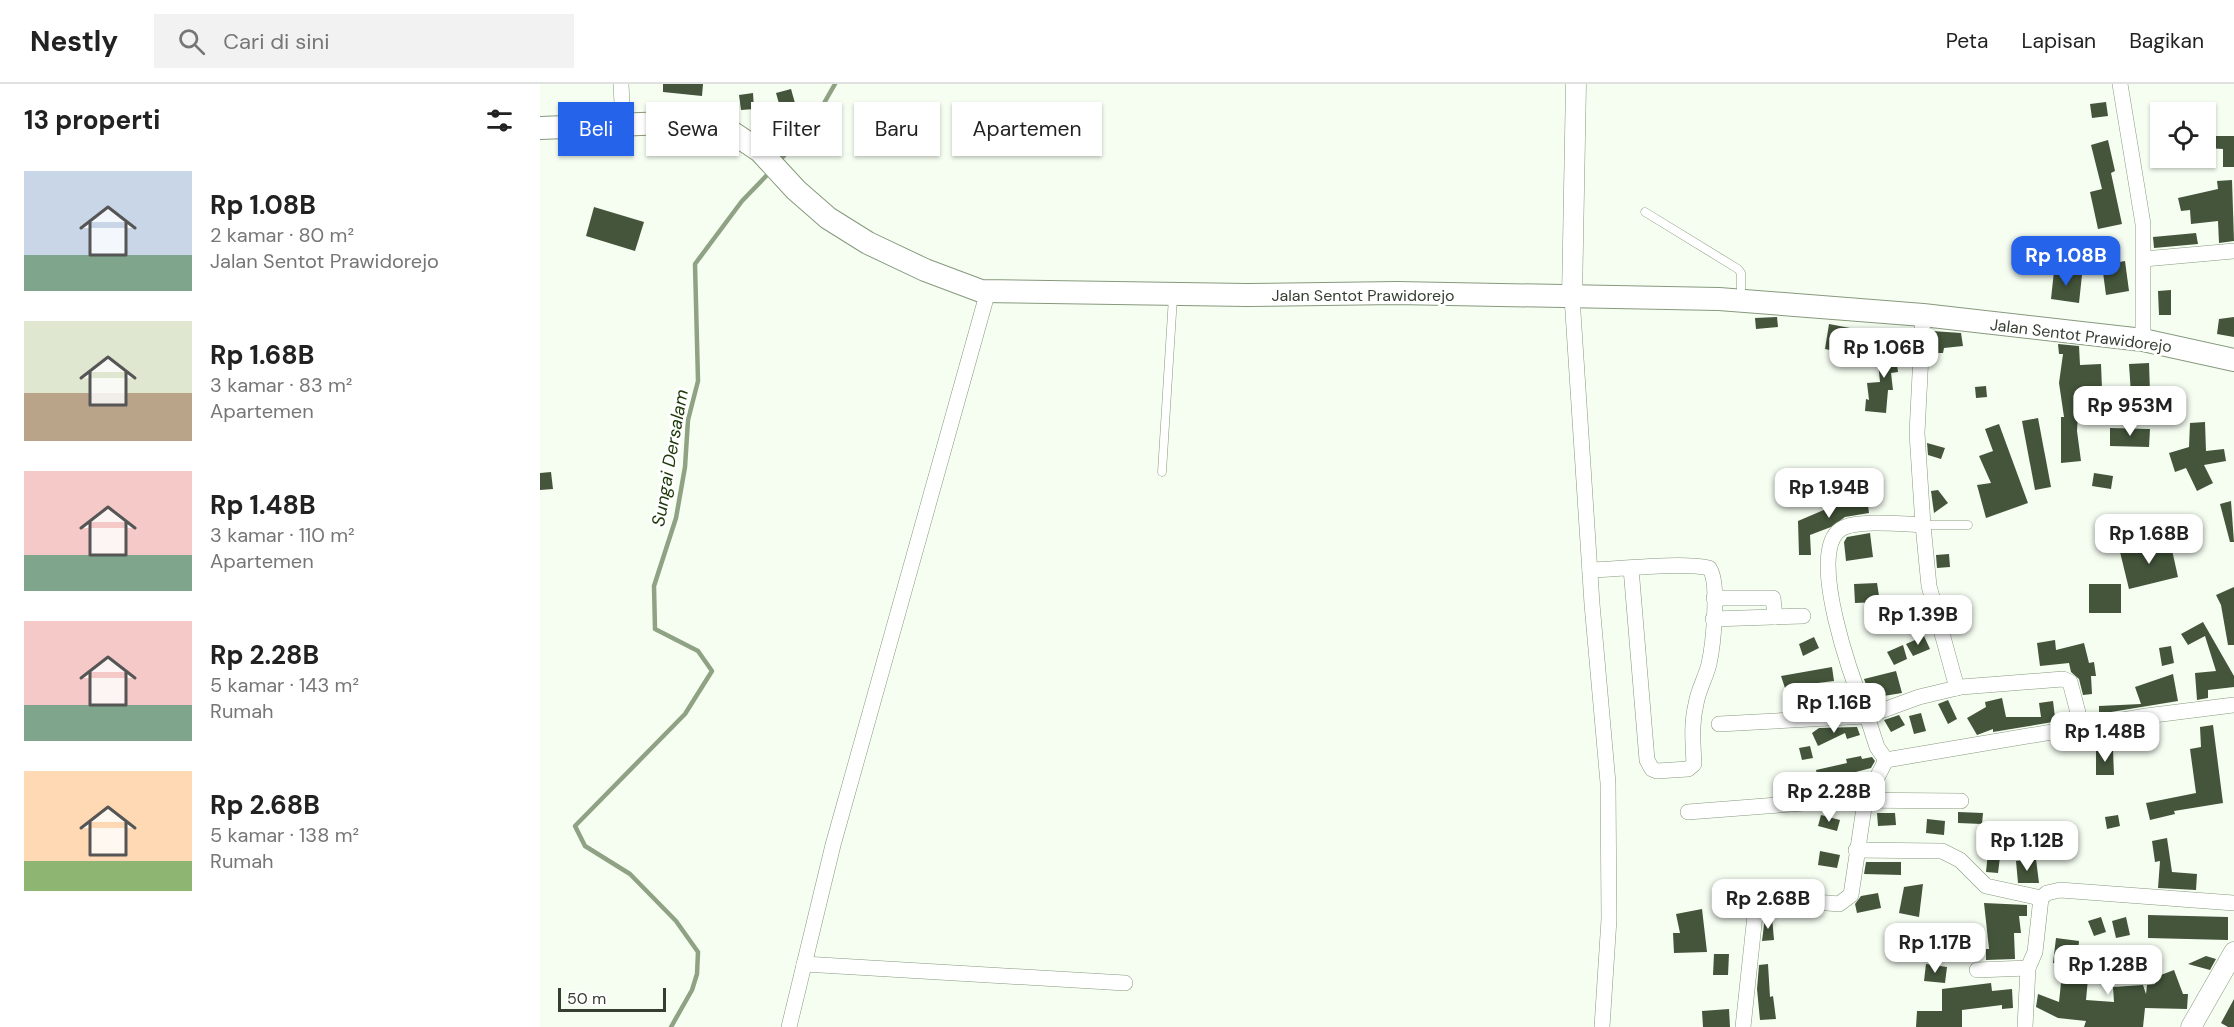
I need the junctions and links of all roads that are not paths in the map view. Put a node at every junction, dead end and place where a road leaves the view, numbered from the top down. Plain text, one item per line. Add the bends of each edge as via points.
1 (621, 84) edge
2 (1576, 84) edge
3 (2120, 84) edge
4 (622, 102) edge
5 (634, 123) edge
6 (558, 128) edge
7 (540, 129) edge
8 (1645, 212) dead end
9 (2234, 251) edge
10 (2144, 259) junction
11 (988, 291) junction
12 (1173, 294) junction
13 (1572, 297) junction
14 (1742, 301) junction
15 (1923, 315) junction
16 (2143, 340) junction
17 (2234, 360) edge
18 (1162, 472) dead end
19 (1923, 525) junction
20 (1968, 525) dead end
21 (1631, 568) junction
22 (1590, 570) junction
23 (1714, 598) junction
24 (1803, 616) dead end
25 (1775, 617) junction
26 (1713, 619) junction
27 (1957, 688) junction
28 (2234, 705) edge
29 (1867, 716) junction
30 (1719, 724) dead end
31 (2082, 728) junction
32 (1886, 760) junction
33 (1865, 801) junction
34 (1961, 801) dead end
35 (1688, 812) dead end
36 (1856, 850) junction
37 (2041, 898) junction
38 (2234, 903) edge
39 (2234, 952) edge
40 (804, 964) junction
41 (2028, 968) junction
42 (1977, 970) dead end
43 (1125, 983) dead end
44 (789, 1027) edge
45 (1602, 1027) edge
46 (1743, 1027) edge
47 (2025, 1027) edge
48 (2191, 1027) edge

1 - 4 street
2 - 13 street
3 - 10 street via 2143,224
5 - 11 main road, Jalan Sentot Prawidorejo via 691,122 730,131 760,151 828,218 868,243 958,283
6 - 7 main road, Jalan Sentot Prawidorejo
8 - 14 lane via 1738,269
9 - 10 street
10 - 16 street
11 - 12 main road, Jalan Sentot Prawidorejo
11 - 40 street via 833,845
12 - 13 main road, Jalan Sentot Prawidorejo
12 - 18 lane
13 - 14 main road, Jalan Sentot Prawidorejo
13 - 22 street
14 - 15 main road, Jalan Sentot Prawidorejo
15 - 16 main road, Jalan Sentot Prawidorejo
15 - 19 street via 1917,433
16 - 17 main road, Jalan Sentot Prawidorejo
19 - 20 lane
19 - 27 street via 1929,586
19 - 29 street via 1843,527 1834,534 1827,568 1833,605 1842,648
21 - 22 street
21 - 23 street via 1709,568
21 - 26 street via 1647,760 1652,769 1688,770 1694,764 1692,732 1696,702 1709,664
22 - 45 street via 1608,783 1609,919
23 - 25 street via 1773,598
23 - 26 street
24 - 25 street
25 - 26 street
27 - 29 street
27 - 31 street via 2070,682
28 - 31 street
29 - 30 street
29 - 32 street via 1877,747
31 - 32 street
32 - 33 street
33 - 34 street
33 - 35 street
33 - 36 street
36 - 37 street via 1942,851 1960,860 1986,886
36 - 46 street via 1851,895 1843,902 1768,898 1760,903 1755,915
37 - 38 street via 2060,890
37 - 41 street via 2035,952
39 - 48 street
40 - 43 street
40 - 44 street
41 - 42 street
41 - 47 street

